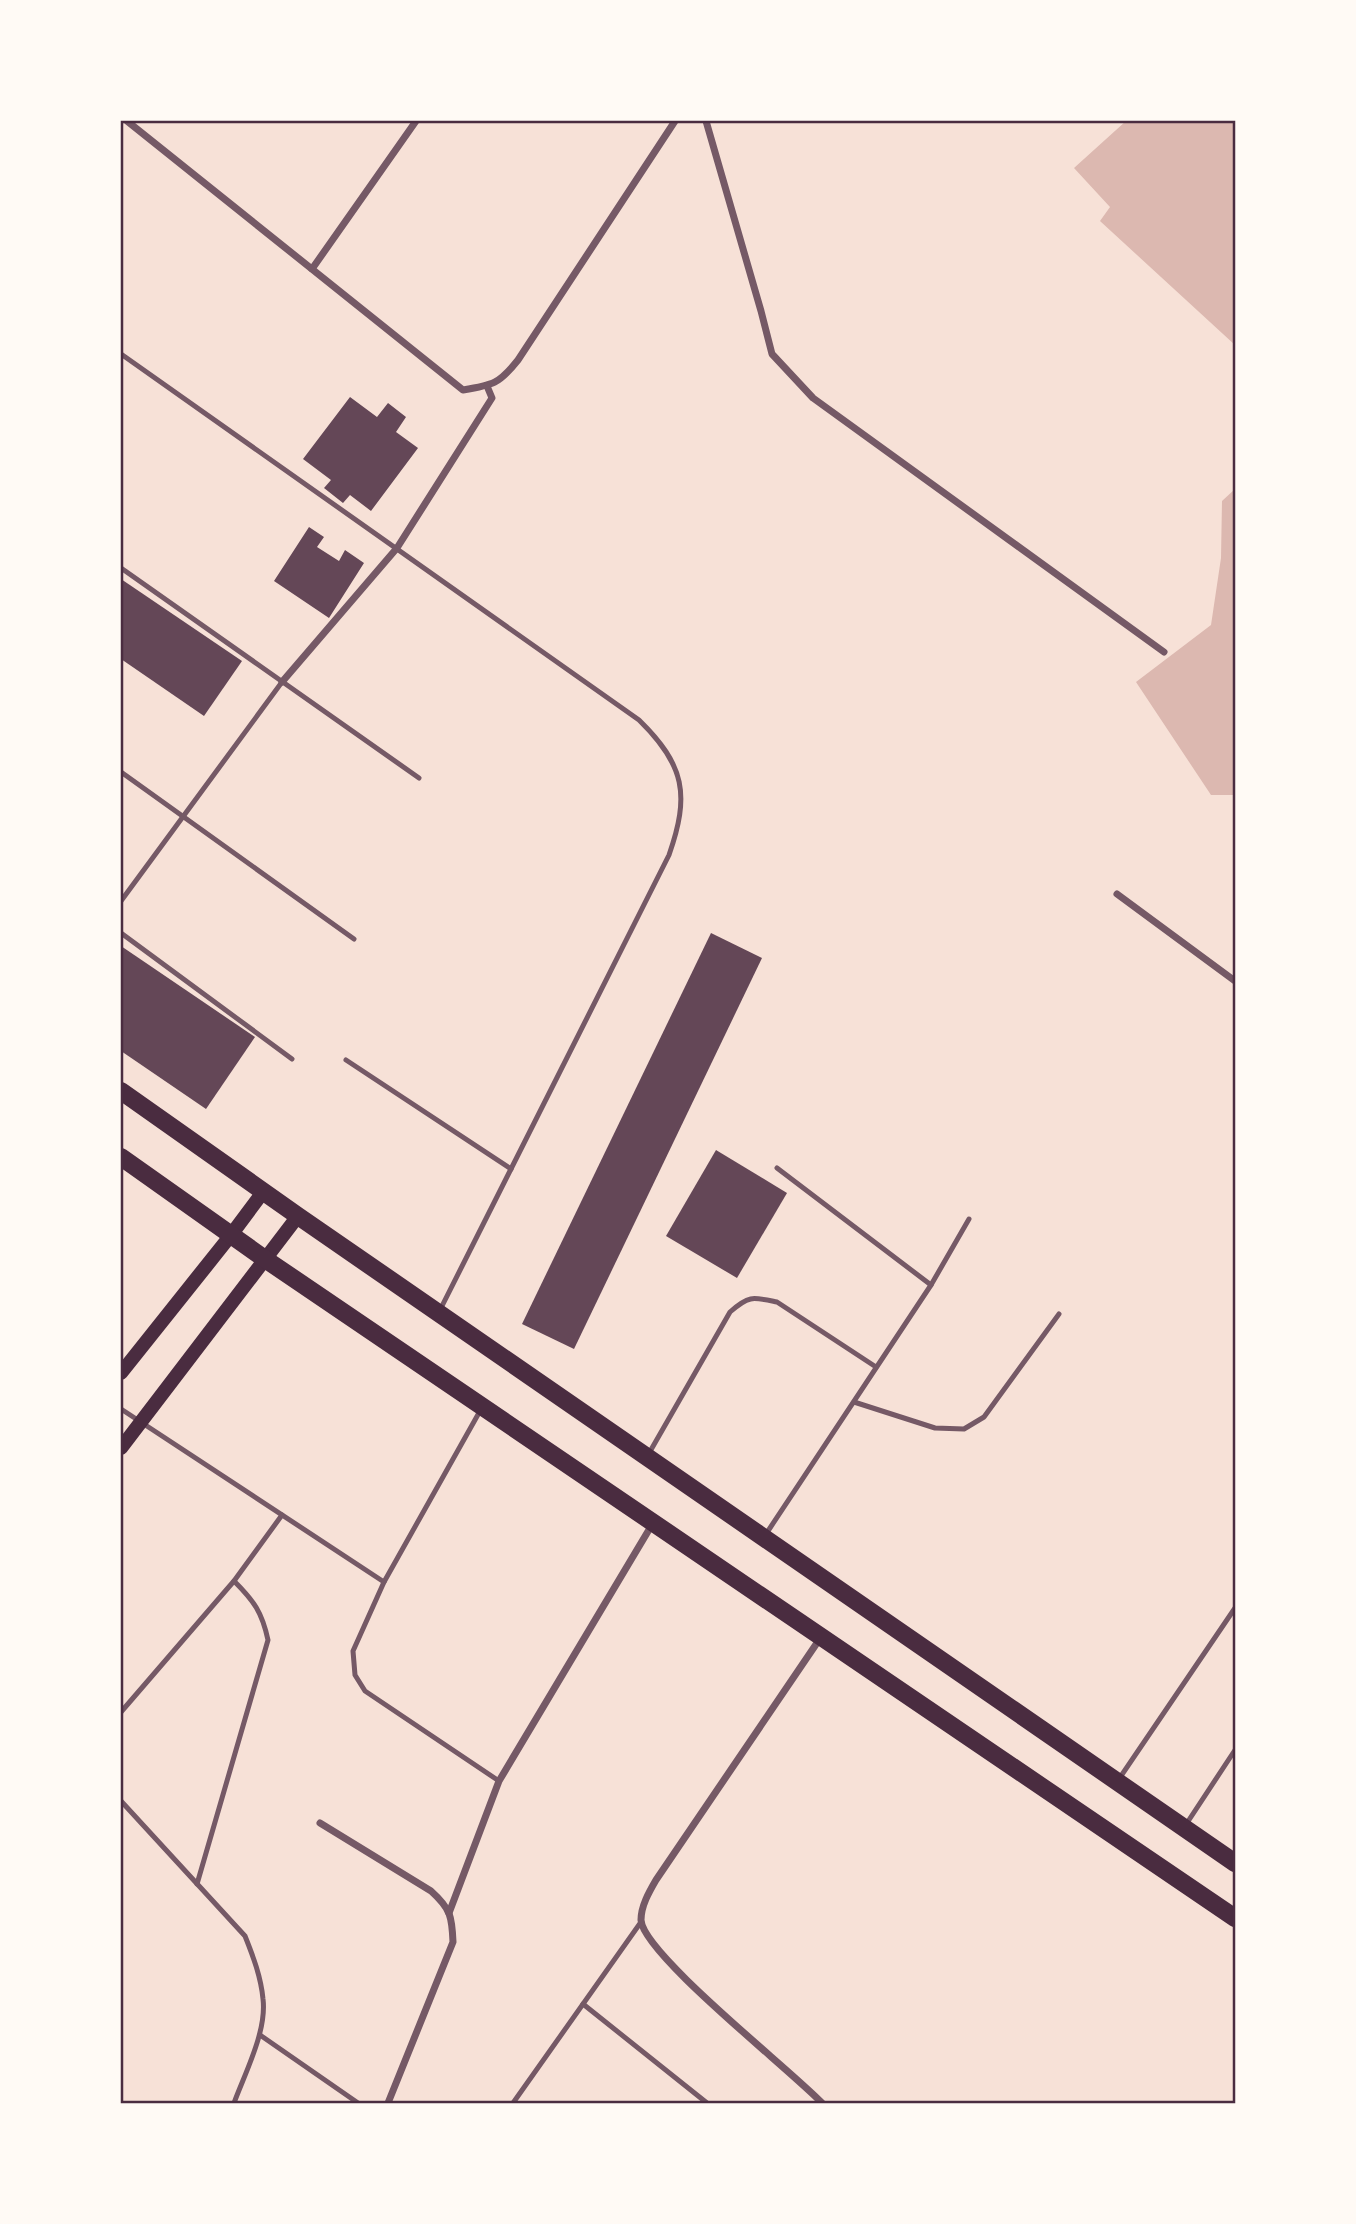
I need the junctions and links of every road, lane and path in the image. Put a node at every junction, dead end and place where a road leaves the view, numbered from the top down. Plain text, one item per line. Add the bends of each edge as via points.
1 (127, 121) edge
2 (416, 121) edge
3 (675, 121) edge
4 (706, 121) edge
5 (312, 269) junction
6 (121, 354) edge
7 (487, 386) junction
8 (397, 548) junction
9 (121, 568) edge
10 (1164, 652) dead end
11 (282, 681) junction
12 (121, 772) edge
13 (419, 778) dead end
14 (183, 816) junction
15 (1117, 894) dead end
16 (121, 901) edge
17 (121, 933) edge
18 (354, 939) dead end
19 (1235, 981) edge
20 (292, 1059) dead end
21 (346, 1060) dead end
22 (121, 1091) edge
23 (121, 1157) edge
24 (777, 1168) dead end
25 (511, 1169) junction
26 (263, 1192) junction
27 (298, 1216) junction
28 (969, 1219) dead end
29 (231, 1235) junction
30 (265, 1259) junction
31 (931, 1285) junction
32 (439, 1312) junction
33 (1059, 1314) dead end
34 (876, 1367) junction
35 (121, 1373) edge
36 (854, 1402) junction
37 (482, 1406) junction
38 (121, 1409) edge
39 (140, 1422) junction
40 (121, 1448) edge
41 (647, 1457) junction
42 (282, 1515) junction
43 (654, 1523) junction
44 (764, 1537) junction
45 (234, 1581) junction
46 (384, 1582) junction
47 (1235, 1608) edge
48 (821, 1636) junction
49 (121, 1712) edge
50 (1235, 1750) edge
51 (499, 1781) junction
52 (1117, 1781) junction
53 (121, 1801) edge
54 (320, 1823) dead end
55 (1184, 1827) junction
56 (1235, 1863) edge
57 (197, 1884) junction
58 (449, 1913) junction
59 (1235, 1918) edge
60 (641, 1922) junction
61 (583, 2004) junction
62 (260, 2035) junction
63 (234, 2103) edge
64 (358, 2103) edge
65 (388, 2103) edge
66 (513, 2103) edge
67 (707, 2103) edge
68 (822, 2103) edge

1 - 5 street
2 - 5 street
3 - 7 street via 518,360 504,378
4 - 10 street via 772,354 814,398
5 - 7 street via 463,390
6 - 8 lane
7 - 8 street via 492,398
8 - 11 street
8 - 25 lane via 639,720 661,741 681,789 680,825 669,855
9 - 11 lane
11 - 13 lane
11 - 14 lane
12 - 14 lane
14 - 16 lane
14 - 18 lane
15 - 19 street
17 - 20 lane
21 - 25 lane
22 - 26 main road
23 - 29 main road
24 - 31 lane
25 - 32 lane
26 - 27 main road
26 - 29 main road
27 - 30 main road
27 - 32 main road
28 - 31 lane
29 - 30 main road
29 - 35 main road
30 - 37 main road
30 - 39 main road
31 - 34 lane
32 - 41 main road
33 - 36 lane via 984,1417 964,1429 935,1428
34 - 36 lane
34 - 41 lane via 777,1301 744,1300 730,1312
36 - 44 lane
37 - 43 main road
37 - 46 lane
38 - 39 lane
39 - 40 main road
39 - 42 lane
41 - 44 main road
42 - 45 lane
42 - 46 lane
43 - 48 main road
43 - 51 street
44 - 52 main road
45 - 49 lane
45 - 57 lane via 255,1603 268,1640
46 - 51 lane via 353,1651 355,1675 365,1691
47 - 52 lane
48 - 59 main road
48 - 60 street via 656,1880 644,1902
50 - 55 lane
51 - 58 street
52 - 55 main road
53 - 57 lane
54 - 58 street via 431,1891
55 - 56 main road
57 - 62 lane via 245,1936 264,2001
58 - 65 street via 453,1942
60 - 61 lane
60 - 68 street via 652,1944 681,1975
61 - 66 lane
61 - 67 lane
62 - 63 lane
62 - 64 lane

